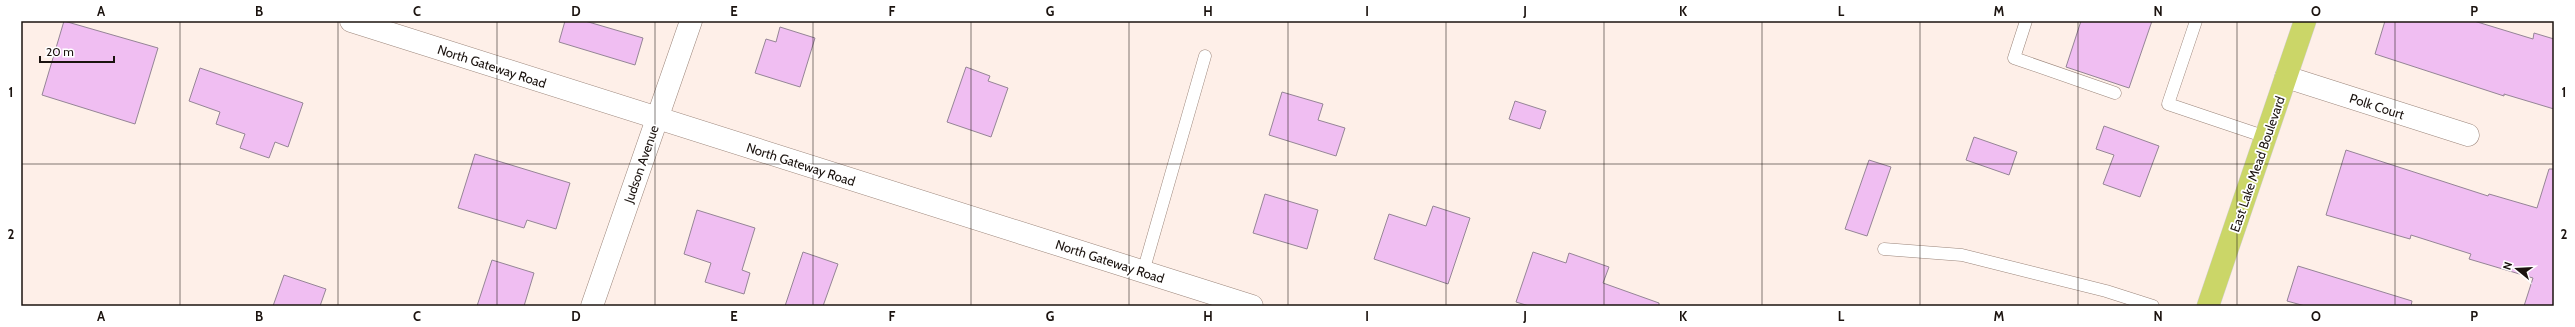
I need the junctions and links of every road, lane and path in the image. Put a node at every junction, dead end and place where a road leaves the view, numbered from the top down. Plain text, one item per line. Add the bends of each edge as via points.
1 (351, 21) edge
2 (691, 21) edge
3 (2026, 21) edge
4 (2196, 21) edge
5 (2305, 21) edge
6 (1205, 56) dead end
7 (2286, 77) junction
8 (2115, 93) dead end
9 (658, 118) junction
10 (2468, 135) dead end
11 (2266, 137) junction
12 (1884, 249) dead end
13 (1143, 272) junction
14 (592, 306) edge
15 (1252, 306) edge
16 (2153, 306) edge
17 (2208, 306) edge

1 - 9 street, North Gateway Road
2 - 9 street, Judson Avenue
3 - 8 lane via 2014,58
4 - 11 lane via 2168,104
5 - 7 main road, East Lake Mead Boulevard
6 - 13 lane
7 - 10 street, Polk Court
7 - 11 main road, East Lake Mead Boulevard
9 - 13 street, North Gateway Road
9 - 14 street, Judson Avenue
11 - 17 main road, East Lake Mead Boulevard
12 - 16 lane via 1962,255 2106,291
13 - 15 street, North Gateway Road

